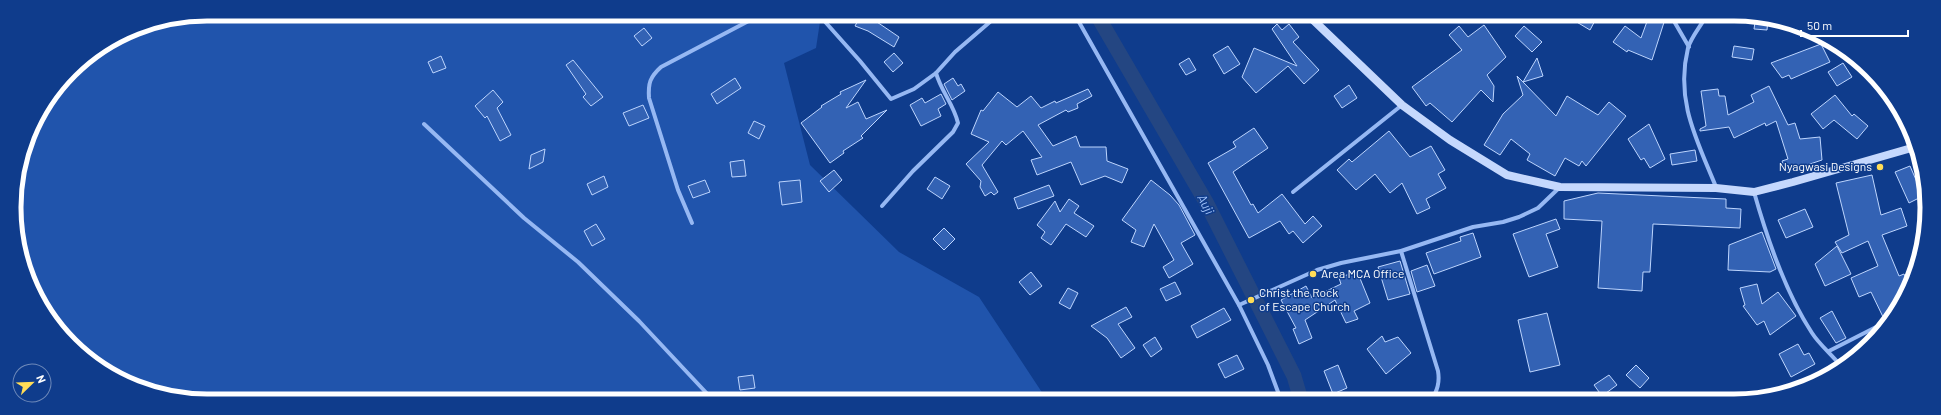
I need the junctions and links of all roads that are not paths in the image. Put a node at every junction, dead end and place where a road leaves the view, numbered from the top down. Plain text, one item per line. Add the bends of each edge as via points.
1 (749, 21) edge
2 (824, 21) edge
3 (991, 21) edge
4 (1078, 21) edge
5 (1314, 21) edge
6 (1674, 21) edge
7 (1703, 21) edge
8 (1689, 47) junction
9 (936, 73) junction
10 (1402, 105) junction
11 (424, 124) dead end
12 (1910, 148) edge
13 (1560, 187) junction
14 (1716, 188) junction
15 (1293, 192) dead end
16 (1754, 192) junction
17 (882, 206) dead end
18 (692, 223) dead end
19 (1402, 251) junction
20 (1239, 305) junction
21 (1876, 327) edge
22 (1829, 352) junction
23 (1838, 362) edge
24 (707, 394) edge
25 (1279, 394) edge
26 (1435, 394) edge

1 - 18 street via 661,67 652,75 648,85 649,98 676,183
2 - 9 street via 891,99 914,89
3 - 9 street via 955,52
4 - 20 street
5 - 10 street
6 - 8 street
7 - 8 street
8 - 14 street via 1683,78 1686,107
9 - 17 street via 940,86 956,112 958,123 953,132
10 - 13 street via 1450,140 1506,175
10 - 15 street
11 - 24 street via 524,218 578,262
12 - 16 street
13 - 14 street
13 - 19 street via 1538,208 1519,217 1473,227
14 - 16 street
16 - 22 street via 1769,239 1799,311 1812,334
19 - 20 street via 1341,262
19 - 26 street via 1438,371 1439,380
20 - 25 street
21 - 22 street
22 - 23 street

